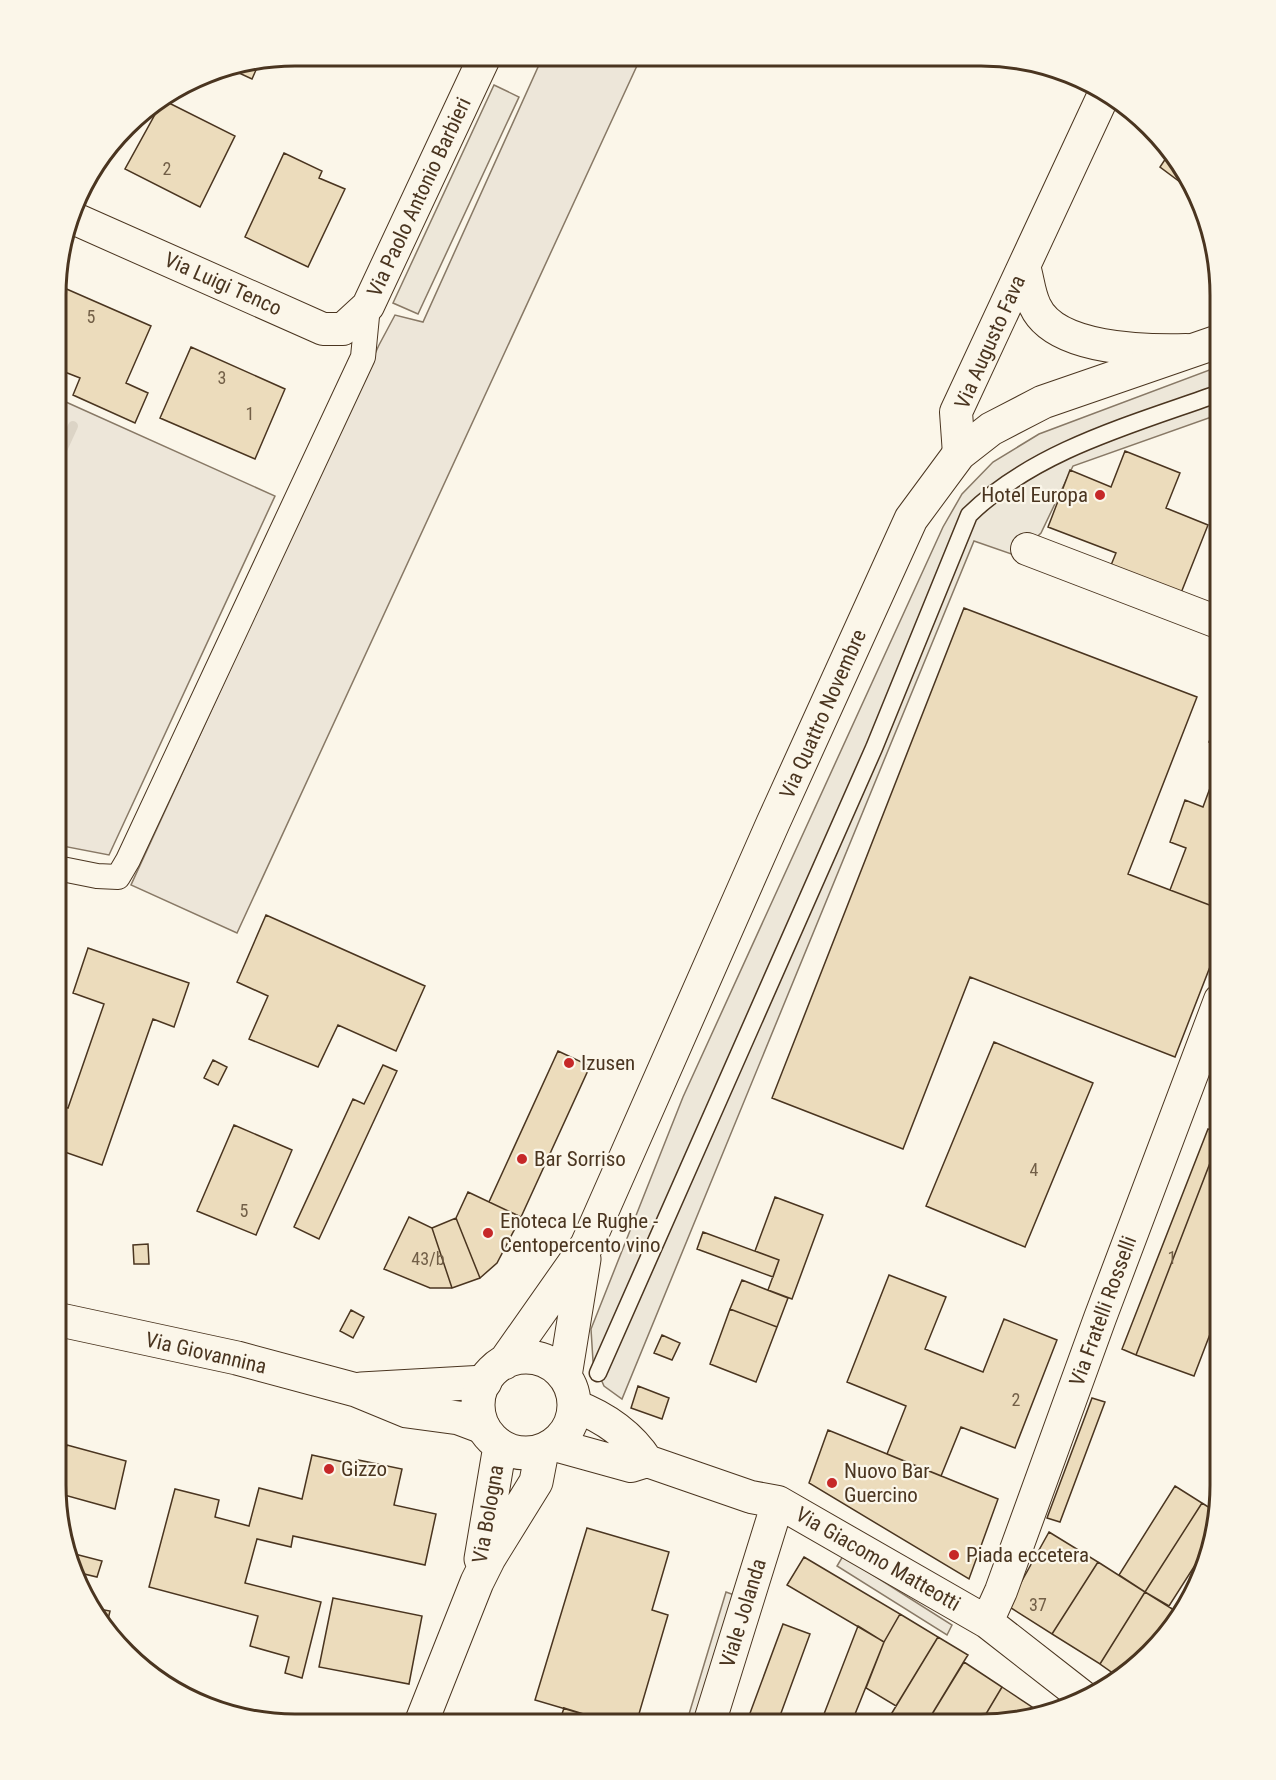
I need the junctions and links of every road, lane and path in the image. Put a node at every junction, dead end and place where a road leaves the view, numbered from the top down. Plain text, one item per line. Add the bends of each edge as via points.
1 (480, 66) edge
2 (1101, 100) edge
3 (78, 220) edge
4 (1024, 266) junction
5 (368, 306) junction
6 (1206, 346) edge
7 (1210, 397) edge
8 (959, 454) junction
9 (1027, 549) dead end
10 (1210, 619) edge
11 (66, 870) edge
12 (1210, 1026) edge
13 (587, 1245) junction
14 (66, 1321) edge
15 (494, 1372) junction
16 (598, 1373) dead end
17 (356, 1390) junction
18 (570, 1391) junction
19 (492, 1437) junction
20 (548, 1448) junction
21 (647, 1461) junction
22 (778, 1502) junction
23 (477, 1582) junction
24 (987, 1622) junction
25 (1077, 1692) edge
26 (425, 1714) edge
27 (712, 1714) edge

1 - 5 street, Via Paolo Antonio Barbieri
2 - 4 street, Via Augusto Fava
3 - 5 street, Via Luigi Tenco via 323,329 344,329
4 - 6 street, Via Augusto Fava via 1035,308 1056,330 1091,343 1144,351
4 - 8 street, Via Augusto Fava via 957,412
5 - 11 street via 363,357 128,860 118,877
6 - 8 main road, Via Quattro Novembre via 1043,402 991,429
7 - 16 lane via 1045,460 990,494 969,516 874,748
8 - 13 main road, Via Quattro Novembre via 911,519
9 - 10 street
12 - 24 street, Via Fratelli Rosselli
13 - 15 main road, Via Quattro Novembre
13 - 18 main road, Via Quattro Novembre
14 - 17 main road, Via Giovannina via 237,1358
15 - 17 main road, Via Giovannina
15 - 18 main road via 531,1357 555,1366
15 - 19 main road, Via Quattro Novembre via 478,1403
17 - 19 main road, Via Giovannina via 406,1412 459,1418
18 - 20 main road, Via Quattro Novembre via 572,1421 565,1435
18 - 21 street via 635,1442
19 - 20 main road via 527,1454
19 - 23 main road, Via Bologna
20 - 21 street, Via Giacomo Matteotti via 631,1466
20 - 23 main road, Via Bologna via 536,1482
21 - 22 street, Via Giacomo Matteotti via 751,1497
22 - 24 street, Via Giacomo Matteotti
22 - 27 street, Viale Jolanda
23 - 26 main road, Via Bologna
24 - 25 street, Via Giacomo Matteotti

